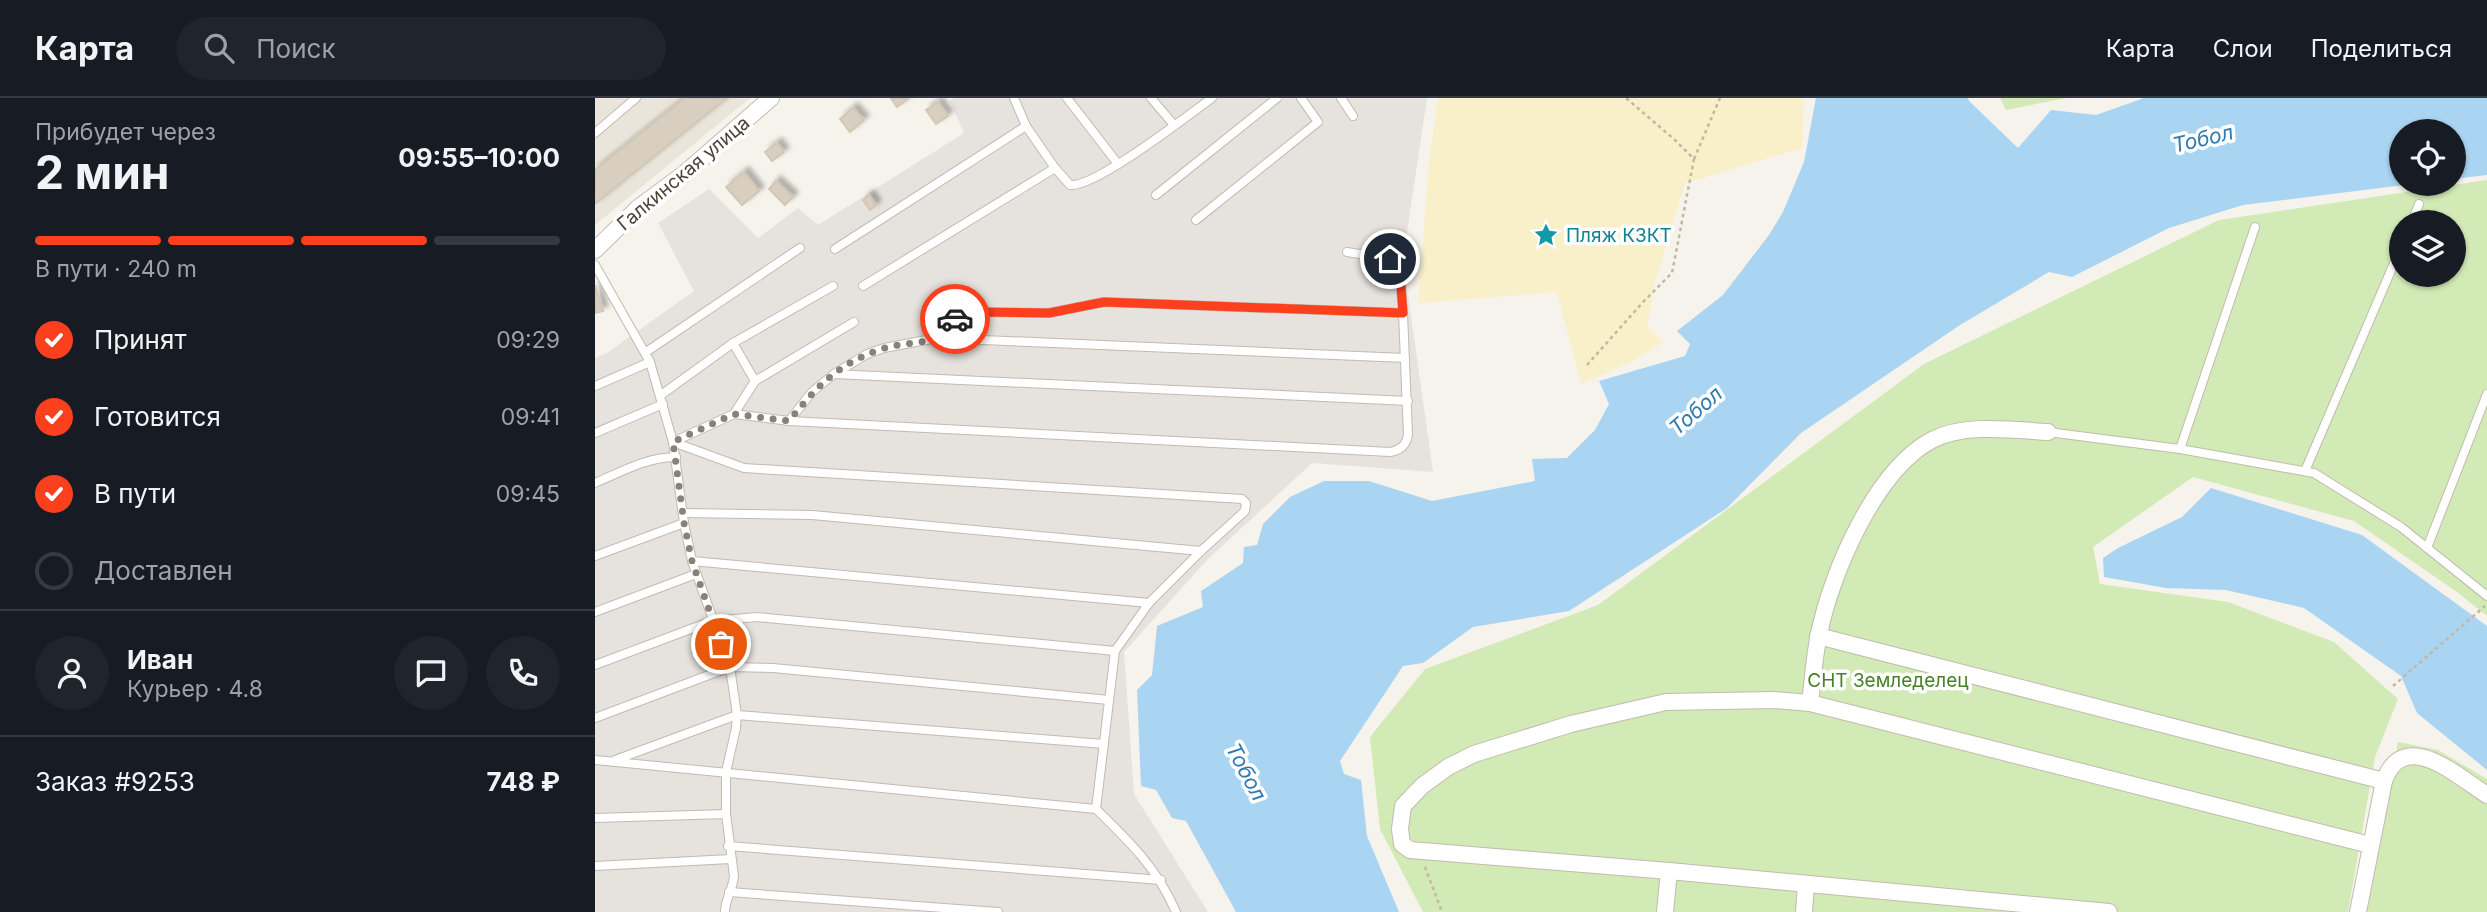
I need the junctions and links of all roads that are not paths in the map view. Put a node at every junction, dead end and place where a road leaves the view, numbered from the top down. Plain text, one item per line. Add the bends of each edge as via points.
1 (636, 98) edge
2 (771, 98) edge
3 (1014, 98) edge
4 (1067, 98) edge
5 (1151, 98) edge
6 (1212, 98) edge
7 (1277, 98) edge
8 (1301, 98) edge
9 (1341, 98) edge
10 (1353, 116) dead end
11 (1174, 125) junction
12 (1026, 126) junction
13 (595, 133) edge
14 (1118, 164) junction
15 (1055, 168) junction
16 (1156, 195) dead end
17 (2420, 204) dead end
18 (2417, 210) edge
19 (1196, 220) dead end
20 (2255, 227) dead end
21 (800, 248) dead end
22 (835, 249) dead end
23 (595, 250) edge
24 (1347, 252) dead end
25 (595, 265) edge
26 (2389, 275) edge
27 (833, 286) dead end
28 (863, 286) dead end
29 (1403, 313) junction
30 (854, 322) dead end
31 (937, 338) junction
32 (733, 343) junction
33 (646, 352) junction
34 (1405, 358) junction
35 (650, 362) junction
36 (834, 374) junction
37 (755, 381) junction
38 (595, 386) edge
39 (2487, 394) edge
40 (662, 400) junction
41 (1408, 401) junction
42 (734, 414) junction
43 (789, 421) junction
44 (2048, 432) joint
45 (595, 433) edge
46 (673, 442) junction
47 (2179, 449) junction
48 (676, 457) junction
49 (2305, 471) junction
50 (595, 483) edge
51 (683, 518) junction
52 (2427, 548) junction
53 (1201, 551) junction
54 (595, 556) edge
55 (692, 561) junction
56 (695, 574) junction
57 (2487, 596) edge
58 (1149, 603) junction
59 (595, 612) edge
60 (712, 621) junction
61 (1818, 636) junction
62 (1115, 651) junction
63 (595, 665) edge
64 (730, 667) junction
65 (1109, 700) junction
66 (1810, 703) junction
67 (737, 715) junction
68 (595, 718) edge
69 (1104, 744) junction
70 (595, 760) edge
71 (613, 761) junction
72 (726, 772) junction
73 (2384, 781) junction
74 (2487, 795) edge
75 (1096, 809) junction
76 (726, 814) junction
77 (595, 818) edge
78 (2370, 845) junction
79 (728, 846) junction
80 (731, 859) junction
81 (595, 866) edge
82 (1669, 871) junction
83 (1161, 880) junction
84 (1806, 885) junction
85 (729, 892) junction
86 (1940, 904) edge
87 (2077, 910) edge
88 (725, 912) edge
89 (998, 912) edge
90 (1176, 912) edge
91 (1665, 912) edge
92 (1804, 912) edge
93 (2109, 912) edge
94 (2358, 912) edge

1 - 13 lane
2 - 23 street, Галкинская улица via 638,208
3 - 12 lane
4 - 14 lane
5 - 11 lane
6 - 11 lane
7 - 16 lane
8 - 19 lane via 1318,122
9 - 10 lane
11 - 14 lane
12 - 15 lane
12 - 22 lane
14 - 15 lane via 1076,185 1070,185
15 - 28 lane
17 - 18 lane
20 - 47 lane
21 - 33 lane
24 - 29 lane via 1390,259 1401,287
25 - 33 lane
26 - 49 lane
27 - 32 lane
29 - 31 lane via 1104,302 1049,313 972,312 954,320
29 - 34 lane
30 - 37 lane
31 - 34 lane
31 - 36 lane via 884,348
32 - 37 lane
32 - 40 lane
33 - 35 lane
34 - 41 lane
35 - 38 lane
35 - 40 lane
36 - 41 lane
36 - 43 lane
37 - 42 lane
39 - 52 lane
40 - 45 lane
40 - 46 lane
41 - 43 lane via 1407,441 1391,452
42 - 43 lane
42 - 46 lane
44 - 47 lane
44 - 61 street via 1965,431 1933,439 1903,461 1854,534
46 - 48 lane
46 - 53 lane via 744,468 1242,499 1245,511
47 - 49 lane
48 - 50 lane via 646,461
48 - 51 lane
49 - 52 lane via 2401,527
51 - 53 lane via 812,515
51 - 54 lane
51 - 55 lane
52 - 57 lane
53 - 58 lane
55 - 56 lane
55 - 58 lane
56 - 59 lane
56 - 60 lane
58 - 62 lane
60 - 62 lane via 757,617
60 - 63 lane
60 - 64 lane
61 - 66 street
61 - 73 street
62 - 65 lane
64 - 65 lane
64 - 67 lane
64 - 68 lane
65 - 69 lane
66 - 78 street
66 - 82 street via 1666,702 1571,724 1474,754 1422,786 1403,806 1399,829 1402,844 1410,850
67 - 69 lane
67 - 71 lane
67 - 72 lane
69 - 75 lane
70 - 71 lane
71 - 72 lane
72 - 75 lane
72 - 76 lane
73 - 74 street via 2398,758 2421,756
73 - 78 street
75 - 83 lane via 1138,849
76 - 77 lane
76 - 79 lane
78 - 94 street
79 - 80 lane
79 - 83 lane
80 - 81 lane
80 - 85 lane via 734,885
82 - 84 street
82 - 91 street
83 - 90 lane
84 - 86 street
84 - 92 street
85 - 88 lane
85 - 89 lane
86 - 87 street
87 - 93 street

